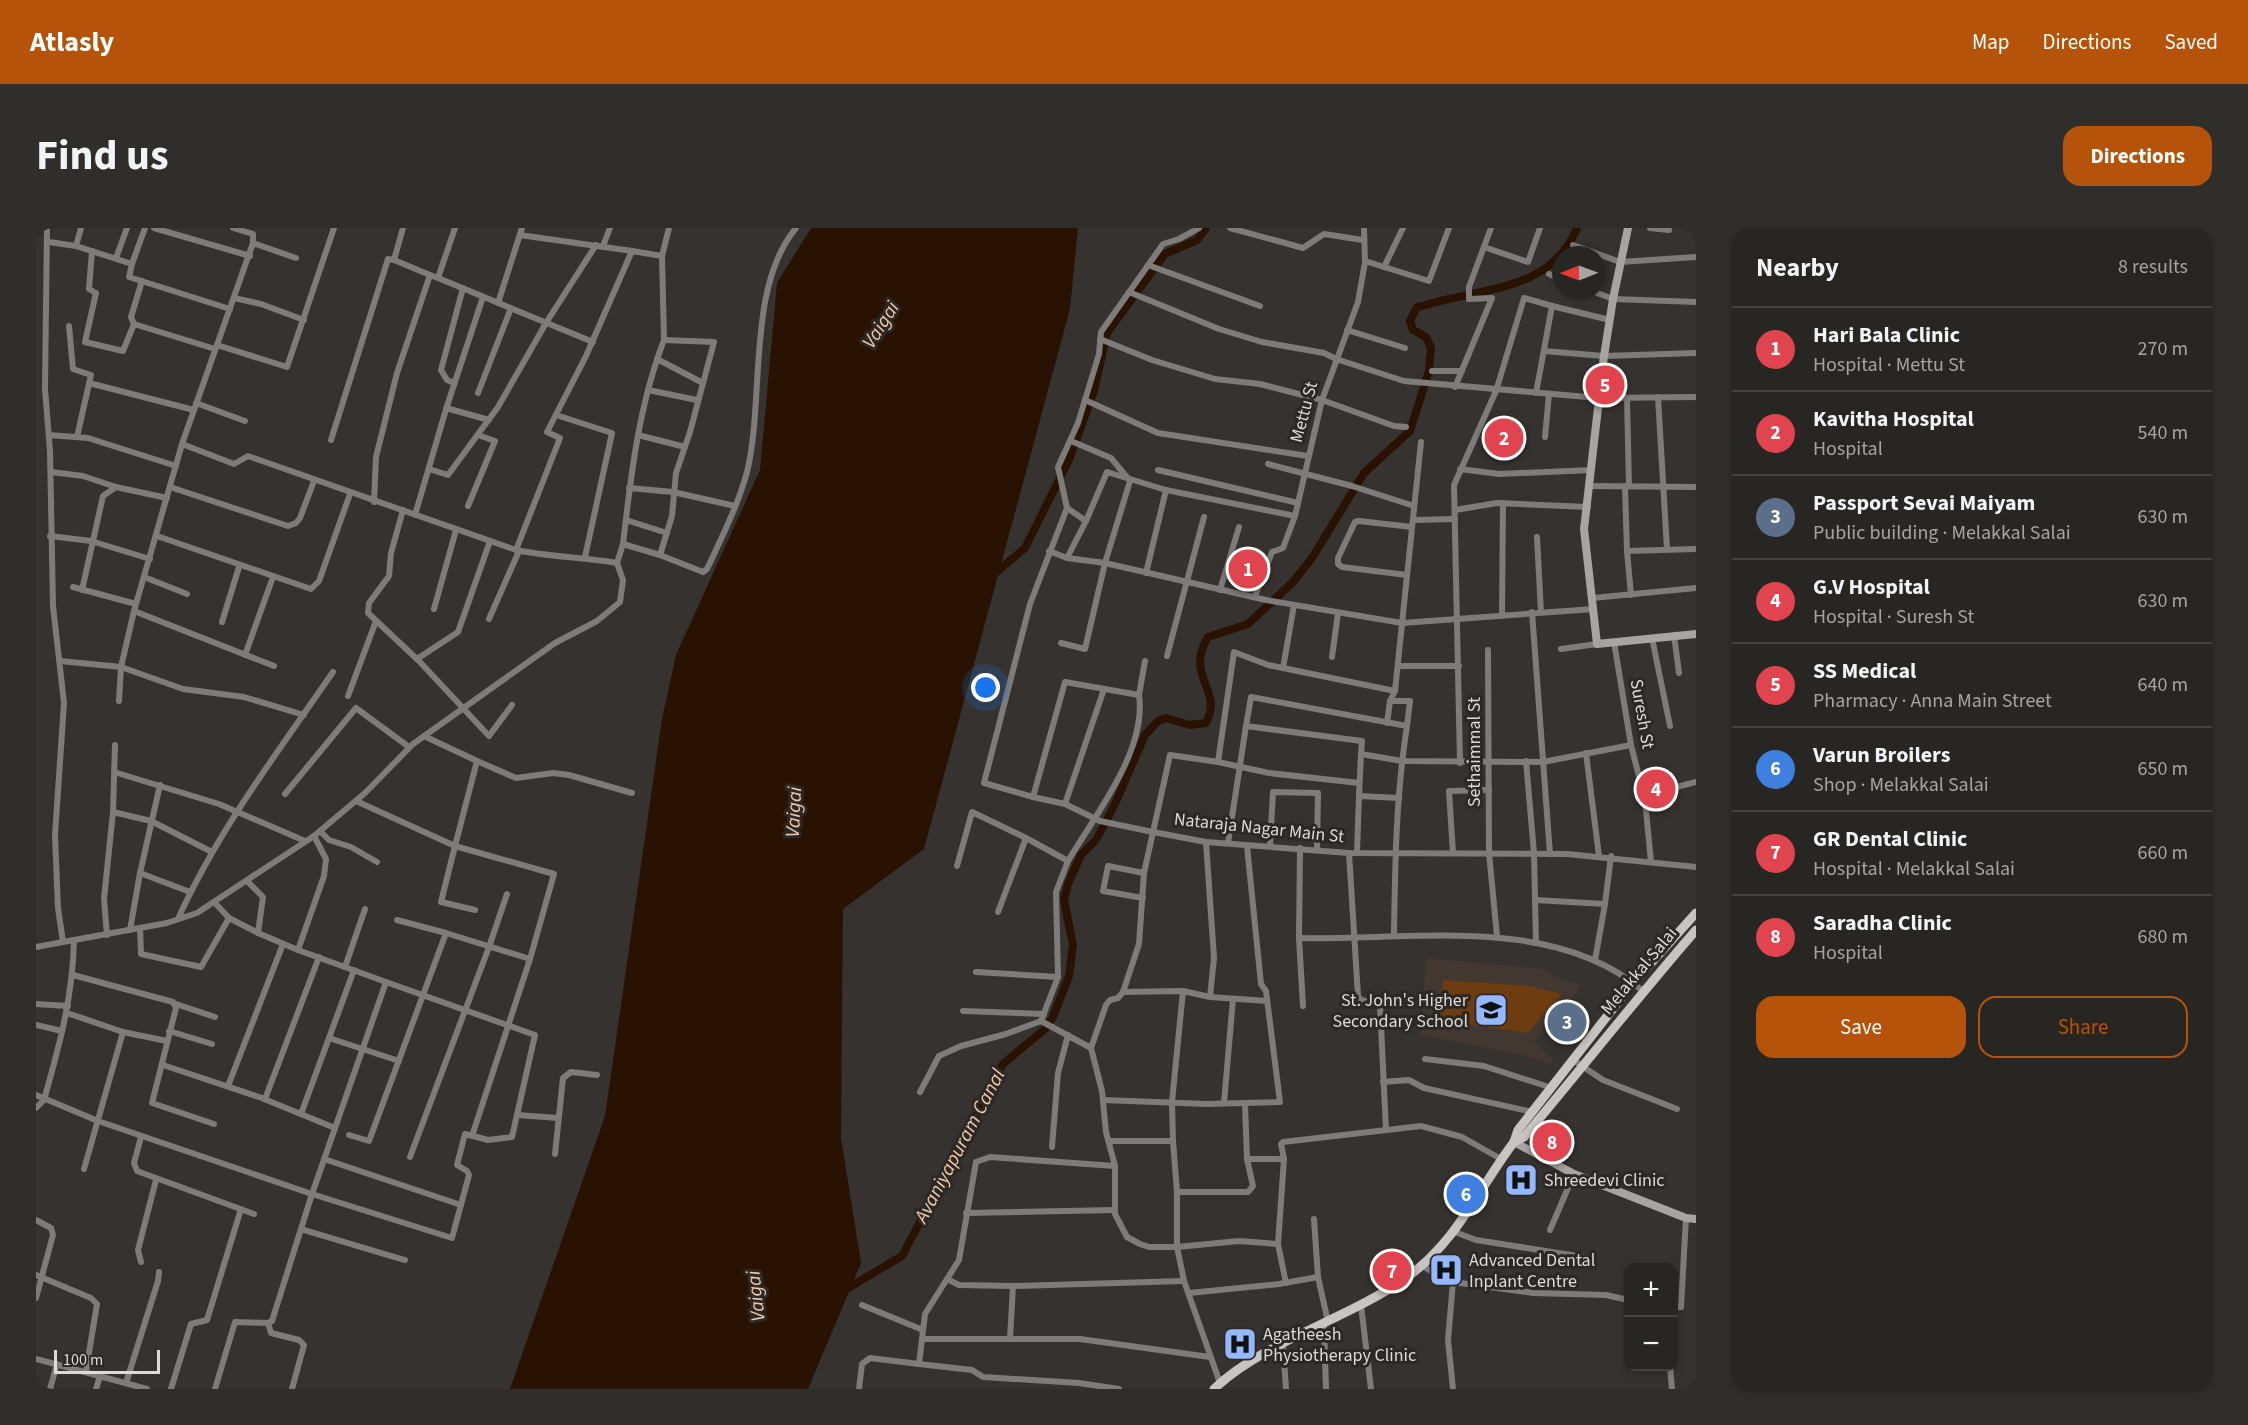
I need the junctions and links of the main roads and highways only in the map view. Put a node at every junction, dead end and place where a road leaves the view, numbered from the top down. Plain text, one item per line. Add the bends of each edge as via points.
1 (1696, 913) edge
2 (1696, 930) edge
3 (1514, 1142) junction
4 (1217, 1386) edge

1 - 3 main road, Melakkal Salai via 1633,983 1518,1130
2 - 3 main road, Melakkal Salai via 1524,1137
3 - 4 main road, Melakkal Salai via 1455,1232 1422,1265 1361,1305 1237,1369

